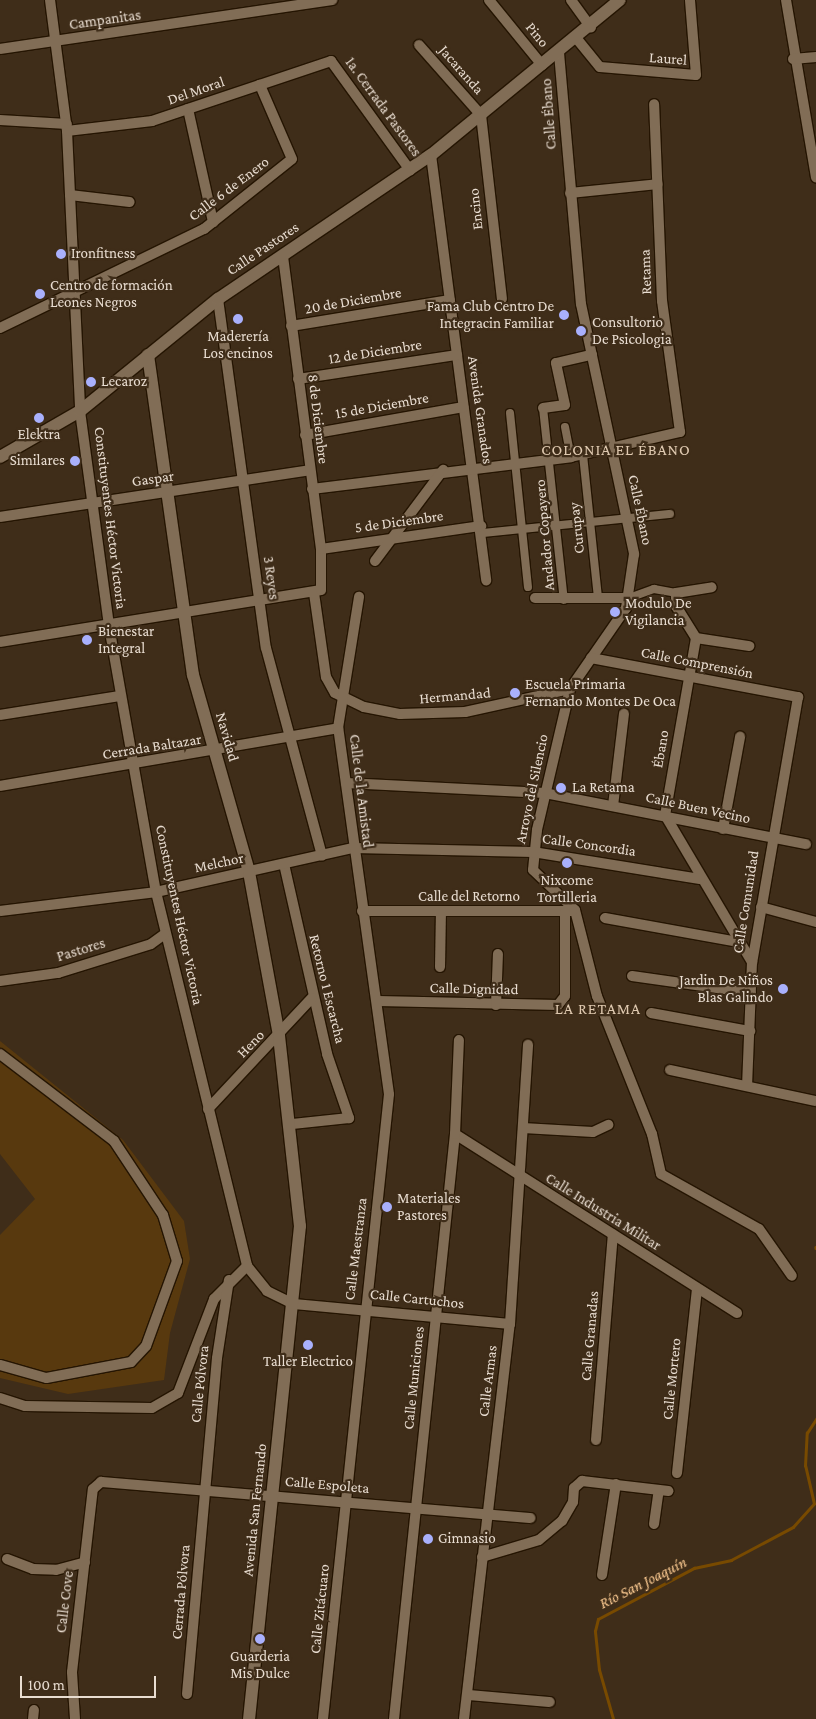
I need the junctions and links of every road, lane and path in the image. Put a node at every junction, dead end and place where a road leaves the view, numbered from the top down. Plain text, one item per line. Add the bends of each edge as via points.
1 (50, 0) edge
2 (332, 0) edge
3 (489, 0) edge
4 (570, 0) edge
5 (620, 0) edge
6 (690, 0) edge
7 (786, 0) edge
8 (591, 28) junction
9 (577, 39) junction
10 (56, 42) junction
11 (420, 44) dead end
12 (0, 49) edge
13 (559, 53) junction
14 (816, 56) edge
15 (793, 59) junction
16 (331, 61) joint
17 (542, 65) junction
18 (260, 85) junction
19 (654, 104) dead end
20 (188, 110) junction
21 (481, 115) junction
22 (0, 120) edge
23 (67, 127) junction
24 (431, 155) junction
25 (410, 170) junction
26 (816, 177) edge
27 (658, 184) junction
28 (570, 194) junction
29 (70, 195) junction
30 (130, 202) dead end
31 (214, 222) junction
32 (282, 256) junction
33 (74, 290) junction
34 (218, 299) junction
35 (502, 299) dead end
36 (450, 300) junction
37 (291, 326) junction
38 (0, 328) edge
39 (148, 355) junction
40 (456, 355) junction
41 (592, 355) junction
42 (298, 379) junction
43 (464, 407) junction
44 (543, 408) joint
45 (80, 411) junction
46 (510, 413) dead end
47 (565, 428) dead end
48 (305, 435) junction
49 (612, 449) junction
50 (583, 455) junction
51 (0, 456) edge
52 (571, 457) junction
53 (552, 460) junction
54 (514, 463) junction
55 (473, 466) junction
56 (309, 470) junction
57 (443, 470) junction
58 (242, 482) junction
59 (312, 489) junction
60 (167, 492) junction
61 (93, 502) junction
62 (670, 514) dead end
63 (0, 518) edge
64 (627, 521) junction
65 (590, 524) junction
66 (557, 526) junction
67 (481, 529) junction
68 (522, 530) junction
69 (393, 538) junction
70 (321, 549) junction
71 (375, 561) dead end
72 (486, 580) dead end
73 (528, 587) dead end
74 (712, 587) dead end
75 (314, 592) junction
76 (676, 593) junction
77 (359, 598) dead end
78 (535, 598) dead end
79 (598, 598) junction
80 (629, 598) junction
81 (564, 600) junction
82 (260, 602) junction
83 (183, 614) junction
84 (109, 626) junction
85 (696, 638) junction
86 (0, 642) edge
87 (749, 646) dead end
88 (591, 658) junction
89 (688, 676) junction
90 (570, 689) junction
91 (120, 696) junction
92 (344, 697) junction
93 (798, 697) joint
94 (624, 714) dead end
95 (0, 715) edge
96 (338, 728) junction
97 (740, 737) dead end
98 (288, 738) junction
99 (214, 752) junction
100 (134, 766) junction
101 (346, 783) junction
102 (0, 786) edge
103 (545, 793) junction
104 (613, 806) junction
105 (665, 815) junction
106 (723, 829) junction
107 (771, 839) junction
108 (806, 844) dead end
109 (353, 848) junction
110 (534, 852) junction
111 (322, 856) junction
112 (284, 864) junction
113 (249, 872) junction
114 (700, 879) junction
115 (156, 892) junction
116 (760, 907) junction
117 (0, 911) edge
118 (362, 912) junction
119 (441, 912) junction
120 (570, 912) junction
121 (605, 918) dead end
122 (816, 922) edge
123 (165, 934) junction
124 (739, 942) junction
125 (498, 954) dead end
126 (752, 962) junction
127 (440, 967) dead end
128 (632, 976) dead end
129 (0, 981) edge
130 (751, 993) junction
131 (312, 998) junction
132 (378, 1001) junction
133 (496, 1005) junction
134 (651, 1013) dead end
135 (750, 1031) junction
136 (279, 1036) junction
137 (459, 1040) dead end
138 (528, 1045) dead end
139 (0, 1054) edge
140 (670, 1070) dead end
141 (747, 1085) junction
142 (816, 1101) edge
143 (208, 1109) junction
144 (292, 1124) junction
145 (608, 1125) dead end
146 (523, 1128) junction
147 (455, 1134) junction
148 (520, 1178) junction
149 (613, 1235) junction
150 (247, 1266) junction
151 (792, 1276) dead end
152 (229, 1280) junction
153 (696, 1288) junction
154 (294, 1304) junction
155 (364, 1309) junction
156 (737, 1313) dead end
157 (435, 1316) junction
158 (510, 1324) junction
159 (0, 1365) edge
160 (0, 1398) edge
161 (596, 1440) dead end
162 (677, 1473) dead end
163 (616, 1484) junction
164 (94, 1489) joint
165 (205, 1492) junction
166 (273, 1495) junction
167 (346, 1501) junction
168 (415, 1508) junction
169 (487, 1516) junction
170 (530, 1518) dead end
171 (654, 1524) dead end
172 (482, 1557) junction
173 (7, 1559) dead end
174 (85, 1562) junction
175 (602, 1575) dead end
176 (187, 1694) dead end
177 (468, 1695) junction
178 (550, 1702) dead end
179 (76, 1719) edge
180 (249, 1719) edge
181 (323, 1719) edge
182 (394, 1719) edge
183 (464, 1719) edge

1 - 10 street, Constituyentes Héctor Victoria
2 - 10 street, Campanitas
3 - 17 street, Pino
4 - 8 street
5 - 8 street, Calle Pastores
6 - 9 street, Laurel via 696,75 600,67
7 - 15 street
8 - 9 street, Calle Pastores
9 - 13 street, Calle Pastores
10 - 12 street, Campanitas
10 - 23 street, Constituyentes Héctor Victoria
11 - 21 street, Jacaranda
13 - 17 street, Calle Pastores
13 - 28 street, Calle Ébano
14 - 15 street
15 - 26 street
16 - 18 street, Del Moral
16 - 25 street, 1a. Cerrada Pastores
17 - 21 street, Calle Pastores
18 - 20 street, Del Moral
18 - 31 street, Calle 6 de Enero via 292,159
19 - 27 street, Retama
20 - 23 street, Del Moral via 152,121
20 - 31 street
21 - 24 street, Calle Pastores
21 - 35 street, Encino
22 - 23 street, Del Moral
23 - 29 street, Constituyentes Héctor Victoria
24 - 25 street, Calle Pastores
24 - 36 street, Avenida Granados
25 - 32 street, Calle Pastores
27 - 28 street
27 - 49 street, Retama via 662,301 681,426 676,435
28 - 41 street, Calle Ébano via 581,304
29 - 30 street
29 - 33 street, Constituyentes Héctor Victoria
31 - 33 street, Calle 6 de Enero
32 - 34 street, Calle Pastores
32 - 37 street, 8 de Diciembre
33 - 38 street, Calle 6 de Enero
33 - 45 street, Constituyentes Héctor Victoria
34 - 39 street, Calle Pastores
34 - 58 street, 3 Reyes
36 - 37 street, 20 de Diciembre
36 - 40 street, Avenida Granados
37 - 42 street, 8 de Diciembre
39 - 45 street, Calle Pastores
39 - 60 street, Navidad
40 - 42 street, 12 de Diciembre
40 - 43 street, Avenida Granados
41 - 44 street via 556,363 565,405
41 - 49 street, Calle Ébano
42 - 48 street, 8 de Diciembre
43 - 48 street, 15 de Diciembre
43 - 55 street, Avenida Granados
44 - 53 street, Andador Copayero
45 - 51 street, Calle Pastores
45 - 61 street, Constituyentes Héctor Victoria
46 - 54 street
47 - 52 street
48 - 56 street, 8 de Diciembre
49 - 50 street
49 - 64 street, Calle Ébano
50 - 52 street
50 - 65 street, Curupay
52 - 53 street
53 - 54 street
53 - 66 street, Andador Copayero
54 - 55 street
54 - 68 street
55 - 57 street
55 - 67 street, Avenida Granados
56 - 58 street, Gaspar
56 - 59 street, 8 de Diciembre
57 - 59 street
57 - 69 street
58 - 60 street, Gaspar
58 - 82 street, 3 Reyes
59 - 70 street, 8 de Diciembre
60 - 61 street, Gaspar
60 - 83 street, Navidad
61 - 63 street, Gaspar
61 - 84 street, Constituyentes Héctor Victoria
62 - 64 street
64 - 65 street
64 - 80 street, Calle Ébano via 634,554
65 - 66 street
65 - 79 street, Curupay
66 - 68 street
66 - 81 street, Andador Copayero
67 - 68 street
67 - 69 street, 5 de Diciembre
67 - 72 street, Avenida Granados
68 - 73 street
69 - 70 street, 5 de Diciembre
69 - 71 street
70 - 75 street, 8 de Diciembre via 325,585
74 - 76 street
75 - 82 street
75 - 92 street via 326,677
76 - 80 street via 654,589
76 - 85 street via 676,606
77 - 92 street, Calle de la Amistad
78 - 81 street
79 - 80 street
79 - 81 street
80 - 88 street, Calle Ébano
82 - 83 street
82 - 98 street, 3 Reyes
83 - 84 street
83 - 99 street, Navidad via 193,675
84 - 86 street
84 - 91 street, Constituyentes Héctor Victoria
85 - 87 street
85 - 89 street, Ébano
88 - 89 street, Calle Comprensión
88 - 90 street, Calle Ébano
89 - 93 street, Calle Comprensión
89 - 105 street, Ébano
90 - 92 street, Hermandad via 503,706 428,715 380,713
90 - 103 street, Arroyo del Silencio
91 - 95 street
91 - 100 street, Constituyentes Héctor Victoria
92 - 96 street, Calle de la Amistad
93 - 107 street, Calle Comunidad
94 - 104 street
96 - 98 street, Cerrada Baltazar
96 - 101 street, Calle de la Amistad
97 - 106 street
98 - 99 street, Cerrada Baltazar
98 - 111 street, 3 Reyes
99 - 100 street, Cerrada Baltazar
99 - 113 street, Navidad
100 - 102 street, Cerrada Baltazar
100 - 115 street, Constituyentes Héctor Victoria
101 - 103 street, Calle Buen Vecino
101 - 109 street, Calle de la Amistad
103 - 104 street, Calle Buen Vecino
103 - 110 street, Arroyo del Silencio
104 - 105 street, Calle Buen Vecino
105 - 106 street, Calle Buen Vecino
105 - 114 street
106 - 107 street, Calle Buen Vecino
107 - 108 street, Calle Buen Vecino
107 - 116 street, Calle Comunidad
109 - 110 street, Calle Concordia
109 - 111 street, Melchor
109 - 118 street, Calle de la Amistad
110 - 114 street, Calle Concordia
110 - 120 street, Arroyo del Silencio via 533,870
111 - 112 street, Melchor
112 - 113 street, Melchor
112 - 131 street, Retorno 1 Escarcha
113 - 115 street, Melchor
113 - 136 street, Navidad
114 - 124 street
115 - 117 street, Melchor
115 - 123 street, Constituyentes Héctor Victoria
116 - 122 street
116 - 126 street, Calle Comunidad
118 - 119 street, Calle del Retorno
118 - 132 street, Calle de la Amistad
119 - 120 street, Calle del Retorno
119 - 127 street
120 - 133 street, Calle Dignidad via 565,996 558,1005
120 - 151 street via 597,996 652,1134 661,1174 759,1229
121 - 124 street
123 - 129 street, Pastores via 151,944 58,973
123 - 143 street, Constituyentes Héctor Victoria
124 - 126 street
125 - 133 street
126 - 130 street, Calle Comunidad
128 - 130 street
130 - 135 street, Calle Comunidad
131 - 136 street, Heno
131 - 144 street, Retorno 1 Escarcha via 349,1118
132 - 133 street, Calle Dignidad
132 - 155 street, Calle Maestranza via 389,1094
134 - 135 street
135 - 141 street, Calle Comunidad
136 - 143 street, Heno
136 - 144 street, Navidad
137 - 147 street, Calle Municiones
138 - 146 street, Calle Armas
139 - 159 street via 85,1114 114,1141 163,1216 177,1261 146,1346 132,1362 46,1378
140 - 141 street
141 - 142 street
143 - 150 street, Constituyentes Héctor Victoria
144 - 154 street, Avenida San Fernando via 300,1226
145 - 146 street via 593,1132
146 - 148 street, Calle Armas
147 - 148 street, Calle Industria Militar
147 - 157 street, Calle Municiones
148 - 149 street, Calle Industria Militar
148 - 158 street, Calle Armas
149 - 153 street, Calle Industria Militar
149 - 161 street, Calle Granadas
150 - 152 street
150 - 154 street, Calle Cartuchos via 267,1291
152 - 160 street via 214,1299 178,1393 152,1408 25,1406
152 - 165 street, Calle Pólvora
153 - 156 street, Calle Industria Militar
153 - 162 street, Calle Mortero
154 - 155 street, Calle Cartuchos
154 - 166 street, Avenida San Fernando
155 - 157 street, Calle Cartuchos
155 - 167 street, Calle Maestranza
157 - 158 street, Calle Cartuchos
157 - 168 street, Calle Municiones
158 - 169 street, Calle Armas
163 - 171 street via 664,1490
163 - 172 street via 582,1481 574,1488 573,1502 562,1521 538,1540
163 - 175 street
164 - 165 street, Calle Espoleta via 112,1481
164 - 174 street, Calle Cove
165 - 166 street, Calle Espoleta
165 - 176 street, Cerrada Pólvora
166 - 167 street, Calle Espoleta
166 - 180 street, Avenida San Fernando
167 - 168 street, Calle Espoleta
167 - 181 street, Calle Zitácuaro
168 - 169 street, Calle Espoleta
168 - 182 street, Calle Municiones
169 - 170 street, Calle Espoleta
169 - 172 street, Calle Armas
172 - 177 street, Calle Armas
173 - 174 street via 33,1569 56,1570
174 - 179 street, Calle Cove via 72,1672
177 - 178 street
177 - 183 street, Calle Armas

